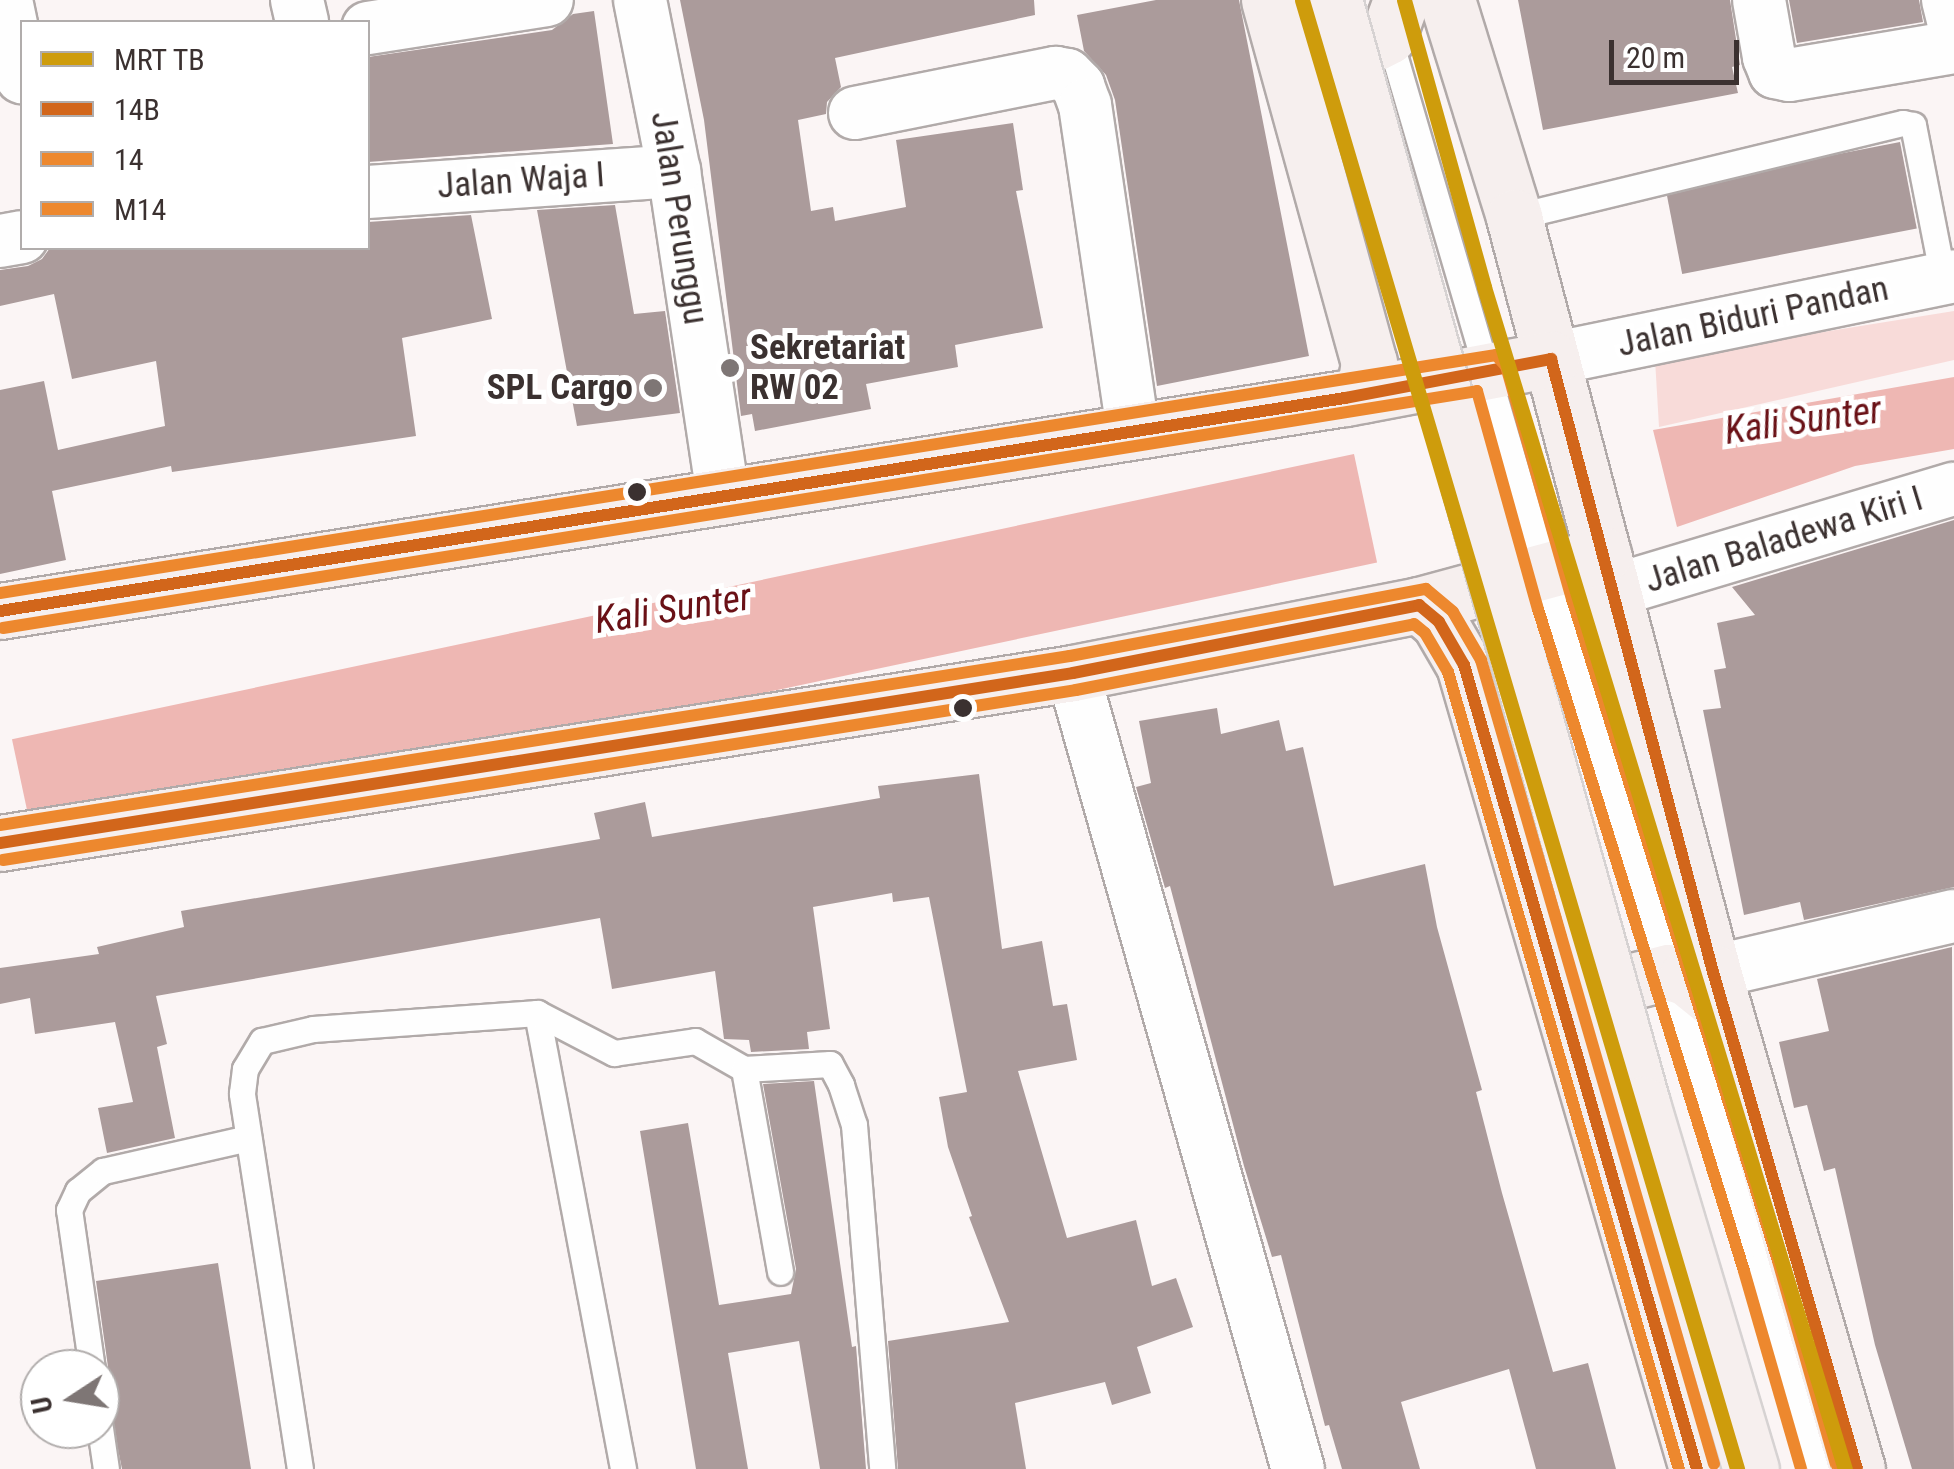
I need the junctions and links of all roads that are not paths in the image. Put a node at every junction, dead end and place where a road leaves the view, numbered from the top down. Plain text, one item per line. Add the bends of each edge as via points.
1 (6, 0) edge
2 (547, 0) edge
3 (640, 0) edge
4 (1271, 0) edge
5 (1334, 0) edge
6 (1446, 0) edge
7 (1759, 0) edge
8 (1948, 0) edge
9 (1389, 12) edge
10 (1954, 24) edge
11 (370, 28) edge
12 (1954, 47) edge
13 (20, 67) edge
14 (854, 112) dead end
15 (674, 171) junction
16 (370, 192) edge
17 (1514, 217) junction
18 (1949, 277) edge
19 (1552, 359) junction
20 (1489, 371) junction
21 (1364, 395) junction
22 (1133, 430) junction
23 (1954, 489) edge
24 (723, 495) junction
25 (1546, 570) junction
26 (1608, 573) junction
27 (1419, 605) junction
28 (0, 611) edge
29 (1073, 673) junction
30 (0, 843) edge
31 (1954, 916) edge
32 (1701, 983) junction
33 (537, 1014) junction
34 (1568, 1025) junction
35 (744, 1068) junction
36 (248, 1138) junction
37 (780, 1272) dead end
38 (89, 1349) edge
39 (300, 1469) edge
40 (623, 1469) edge
41 (882, 1469) edge
42 (1298, 1469) edge
43 (1697, 1469) edge
44 (1751, 1469) edge
45 (1820, 1469) edge
46 (1857, 1469) edge

1 - 13 street
2 - 11 street
3 - 15 street, Jalan Perunggu
4 - 9 main road via 1289,27 1318,49 1350,56
4 - 21 main road via 1369,362
5 - 44 main road, bridge via 1642,1104
6 - 17 main road
7 - 12 street via 1775,72
8 - 10 street
9 - 20 lane
14 - 22 street via 1056,73 1078,86
15 - 16 street, Jalan Waja I
15 - 24 street, Jalan Perunggu
17 - 18 lane via 1903,123 1913,125
17 - 19 main road
18 - 19 street, Jalan Biduri Pandan
19 - 20 main road
19 - 26 main road
20 - 21 main road
20 - 25 lane
21 - 22 main road
22 - 24 main road
23 - 26 street, Jalan Baladewa Kiri I
24 - 28 main road
25 - 26 main road
25 - 27 main road
25 - 32 lane
26 - 32 main road
27 - 29 main road
27 - 34 main road via 1439,622 1464,665
29 - 30 main road
29 - 42 street
31 - 32 street
32 - 34 main road via 1597,990 1574,1009
32 - 45 lane
32 - 46 main road
33 - 35 lane via 614,1054 695,1042
33 - 36 lane via 313,1029 262,1041 245,1069
33 - 40 lane
34 - 43 main road
35 - 37 lane
35 - 41 lane via 830,1064 841,1085 854,1125
36 - 38 lane via 102,1171 78,1191 69,1210
36 - 39 lane

